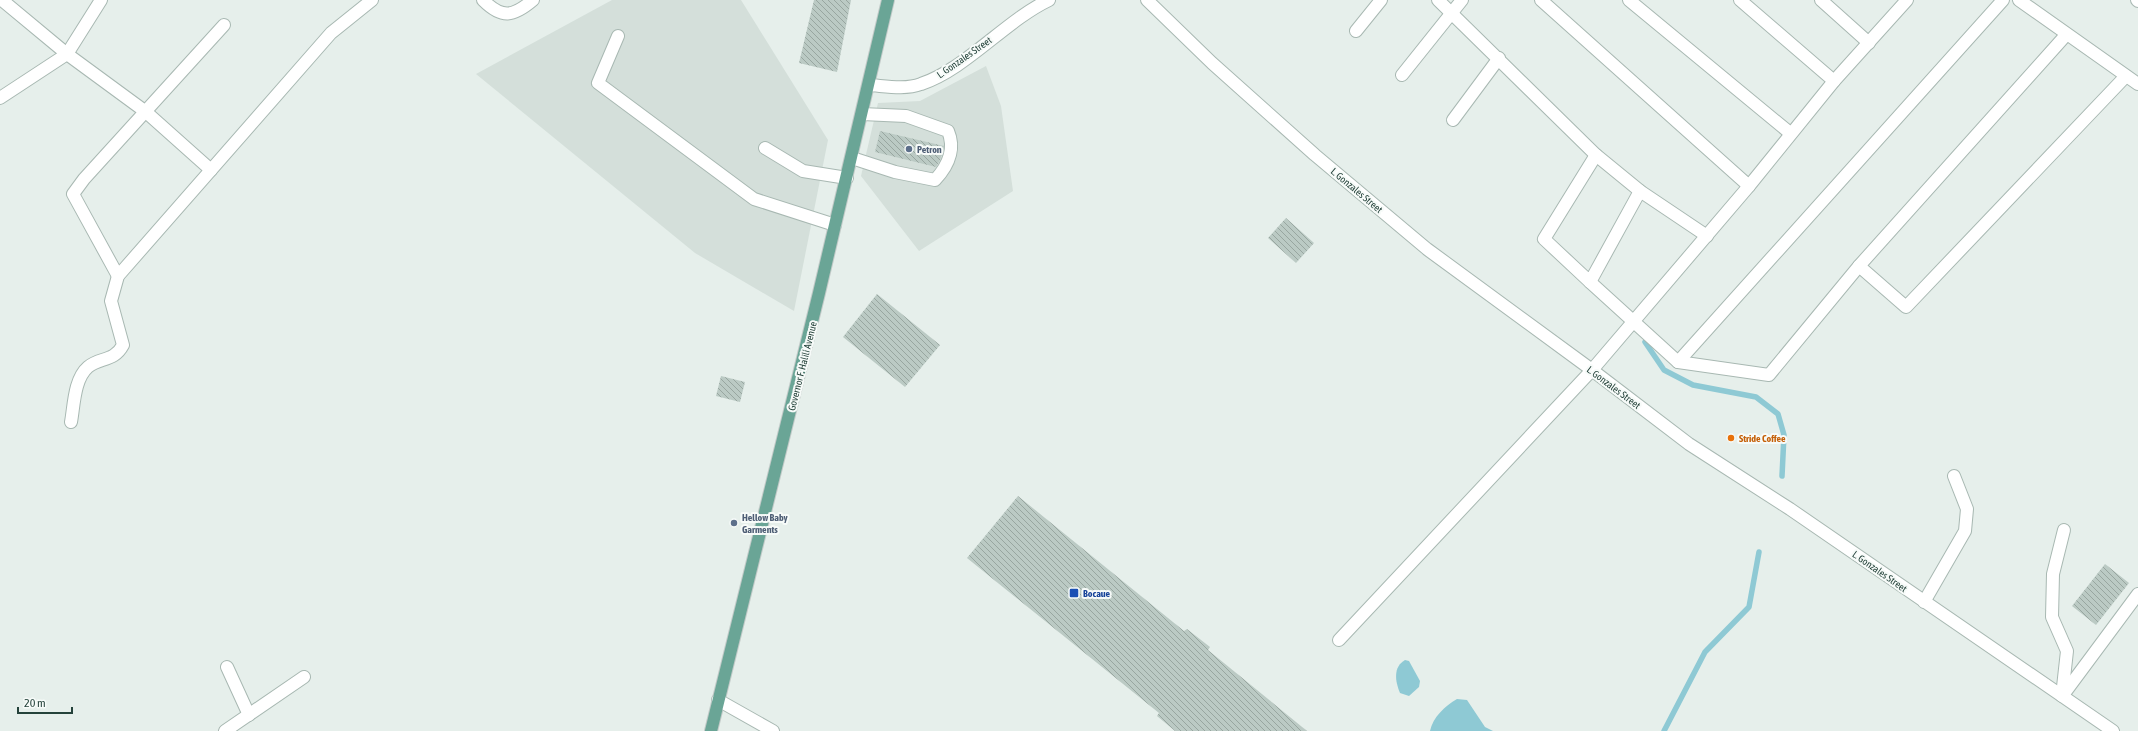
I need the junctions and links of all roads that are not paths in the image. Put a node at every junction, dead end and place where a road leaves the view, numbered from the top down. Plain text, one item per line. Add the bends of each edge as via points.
1 (2, 0) edge
2 (101, 0) edge
3 (372, 0) edge
4 (483, 0) edge
5 (533, 0) edge
6 (888, 0) edge
7 (1049, 0) edge
8 (1147, 0) edge
9 (1381, 0) edge
10 (1438, 0) edge
11 (1462, 0) edge
12 (1541, 0) edge
13 (1629, 0) edge
14 (1740, 0) edge
15 (1821, 0) edge
16 (1907, 0) edge
17 (2003, 0) edge
18 (2019, 0) edge
19 (1452, 13) junction
20 (224, 25) dead end
21 (1356, 31) dead end
22 (2066, 35) junction
23 (618, 36) dead end
24 (1868, 43) junction
25 (67, 54) junction
26 (1499, 58) junction
27 (1402, 75) dead end
28 (2126, 76) junction
29 (1834, 80) junction
30 (2138, 84) edge
31 (869, 85) junction
32 (0, 98) edge
33 (146, 112) junction
34 (862, 114) junction
35 (1453, 120) dead end
36 (1790, 133) junction
37 (765, 148) dead end
38 (1596, 155) junction
39 (852, 158) junction
40 (211, 170) junction
41 (847, 178) junction
42 (1749, 186) junction
43 (1640, 191) junction
44 (835, 225) junction
45 (1707, 236) junction
46 (1859, 266) junction
47 (118, 276) junction
48 (1590, 282) junction
49 (1635, 322) junction
50 (1678, 362) junction
51 (1592, 370) junction
52 (71, 422) dead end
53 (1954, 476) dead end
54 (2064, 530) dead end
55 (2138, 594) edge
56 (1924, 602) junction
57 (1339, 640) dead end
58 (227, 667) dead end
59 (304, 677) dead end
60 (2062, 696) junction
61 (718, 700) junction
62 (249, 715) junction
63 (225, 731) edge
64 (711, 731) edge
65 (773, 731) edge
66 (2113, 731) edge

1 - 25 street
2 - 25 street
3 - 40 street via 331,33
4 - 5 street via 492,9 504,14 520,11
6 - 31 main road, Governor F. Halili Avenue
7 - 31 street, L. Gonzales Street via 945,73 920,85
8 - 51 street, L. Gonzales Street via 1212,63 1309,150 1427,249
9 - 21 street
10 - 19 street
11 - 19 street
12 - 42 street
13 - 36 street
14 - 29 street
15 - 24 street
16 - 24 street
17 - 50 street
18 - 22 street
19 - 26 street
19 - 27 street
20 - 33 street
22 - 28 street
22 - 46 street
23 - 44 street via 598,83 754,199
24 - 29 street
25 - 32 street
25 - 33 street
26 - 35 street
26 - 38 street
28 - 30 street
28 - 46 street via 1906,307
29 - 36 street
31 - 34 main road, Governor F. Halili Avenue
33 - 40 street
33 - 47 street via 84,178 73,194
34 - 39 main road, Governor F. Halili Avenue
34 - 39 street via 906,116 948,132 953,142 945,169 935,180 894,172
36 - 42 street
37 - 41 street via 803,172
38 - 43 street
38 - 48 street via 1544,239
39 - 41 main road, Governor F. Halili Avenue
40 - 47 street
41 - 44 main road, Governor F. Halili Avenue
42 - 45 street
43 - 45 street
43 - 48 street
44 - 61 main road, Governor F. Halili Avenue
45 - 49 street
46 - 50 street via 1769,375
47 - 52 street via 111,301 124,345 119,353 88,366 79,378
48 - 49 street
49 - 50 street
49 - 51 street
51 - 56 street, L. Gonzales Street via 1689,444 1790,509
51 - 57 street
53 - 56 street via 1967,509 1965,531
54 - 60 street via 2053,574 2052,595 2052,617 2067,651
55 - 60 street
56 - 60 street, L. Gonzales Street
58 - 62 street
59 - 62 street
60 - 66 street, L. Gonzales Street
61 - 64 main road, Governor F. Halili Avenue
61 - 65 street
62 - 63 street

